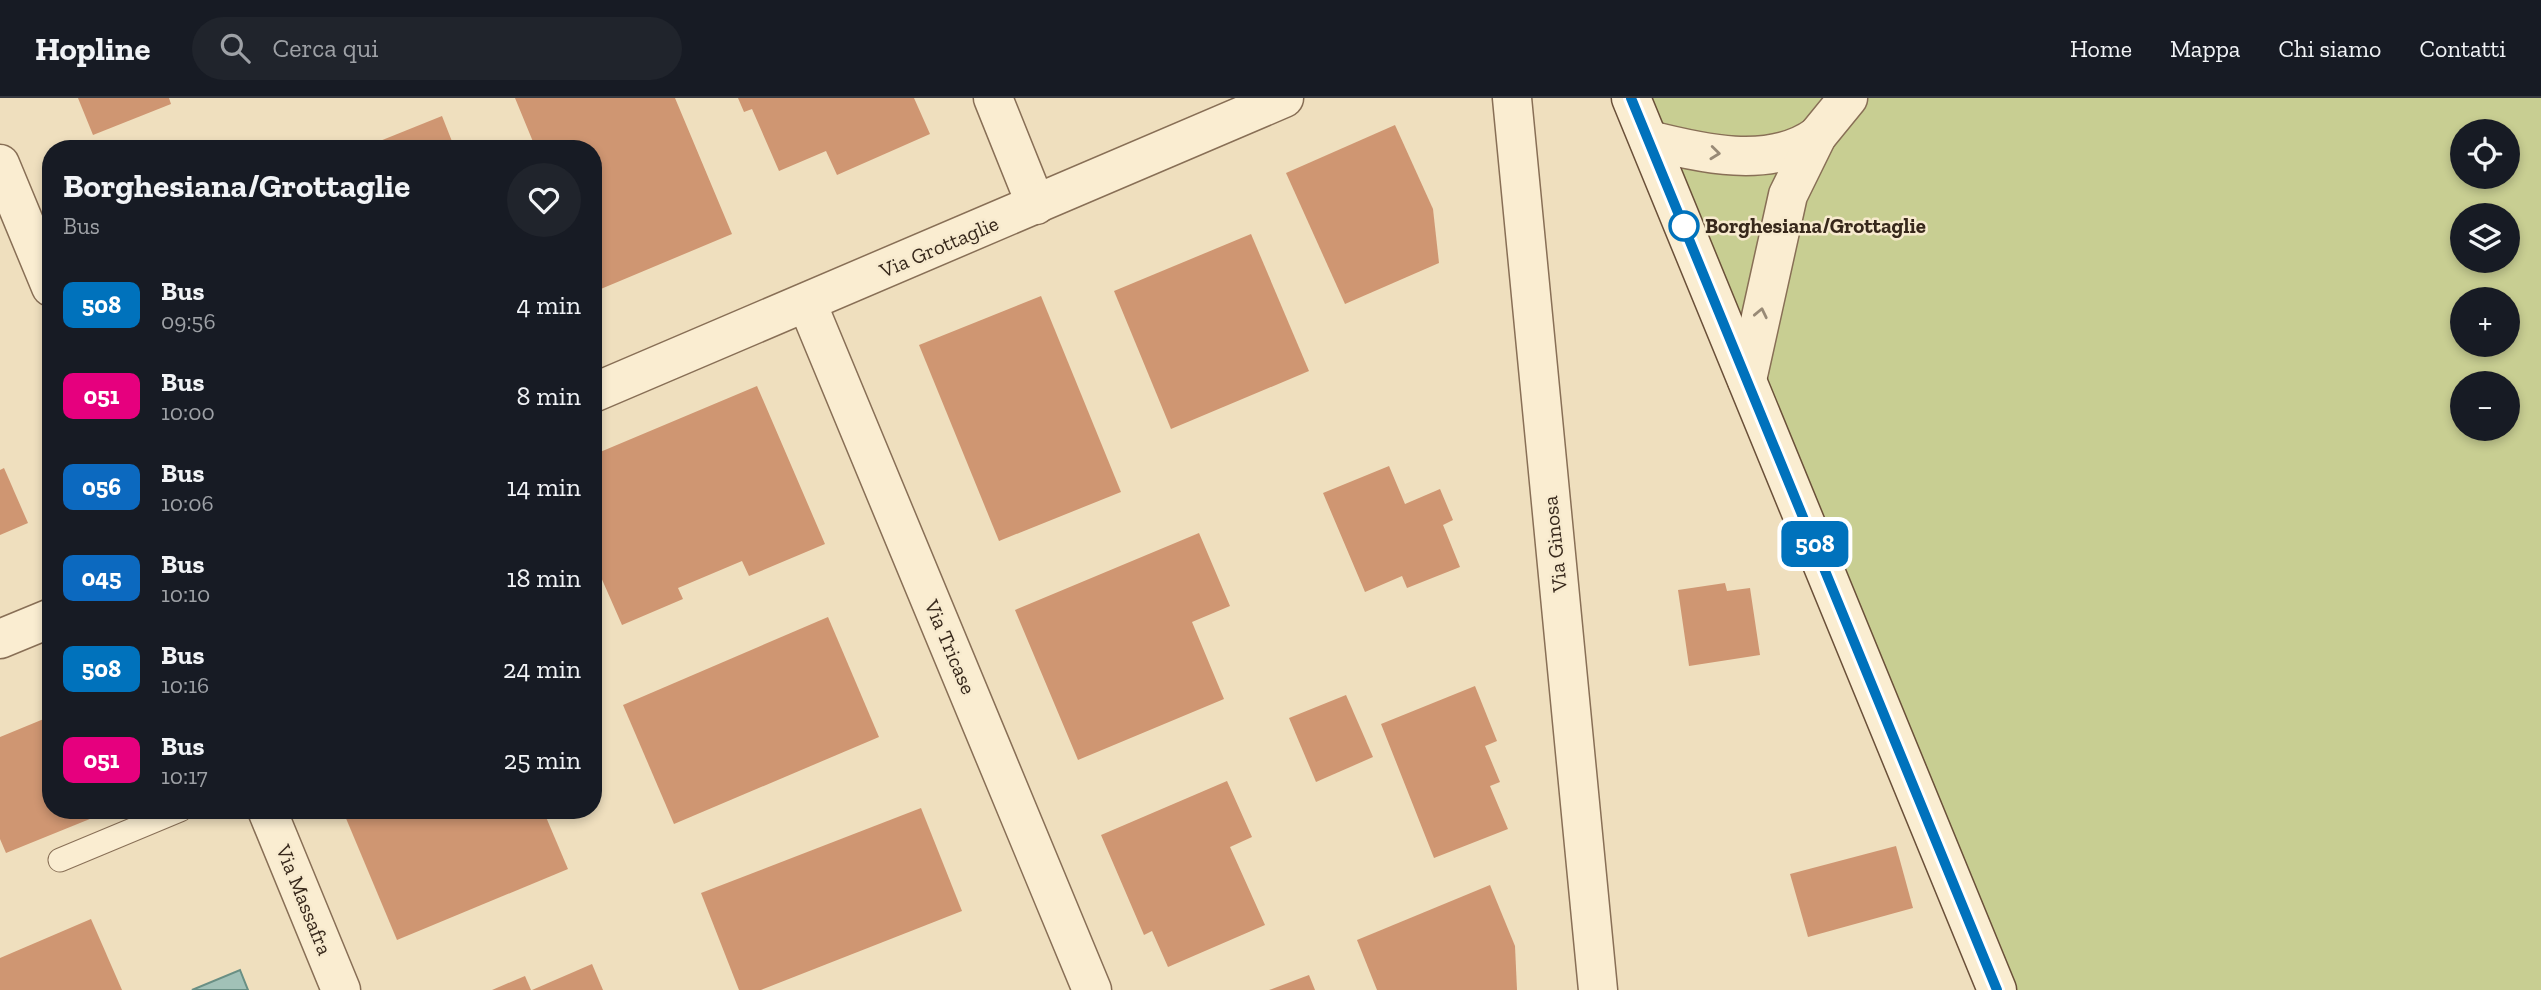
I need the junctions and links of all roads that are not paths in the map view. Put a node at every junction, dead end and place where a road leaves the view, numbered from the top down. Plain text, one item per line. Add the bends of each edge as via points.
1 (993, 98) edge
2 (1284, 98) edge
3 (1512, 98) edge
4 (1631, 98) edge
5 (1848, 98) edge
6 (1817, 136) junction
7 (1648, 140) junction
8 (0, 164) edge
9 (1036, 205) junction
10 (42, 264) edge
11 (807, 303) junction
12 (1747, 380) junction
13 (602, 389) edge
14 (42, 622) edge
15 (0, 639) edge
16 (158, 819) edge
17 (271, 819) edge
18 (60, 860) dead end
19 (341, 990) edge
20 (1092, 990) edge
21 (1598, 990) edge
22 (1997, 990) edge

1 - 9 street
2 - 9 street, Via Grottaglie
3 - 21 street, Via Ginosa
4 - 7 street
5 - 6 street
7 -> 6 street via 1693,150 1759,155 1792,149
12 -> 6 street via 1785,206
7 - 12 street
8 - 10 street
9 - 11 street, Via Grottaglie
11 - 13 street, Via Grottaglie
11 - 20 street, Via Tricase
12 - 22 street
14 - 15 street
16 - 18 lane
17 - 19 street, Via Massafra

